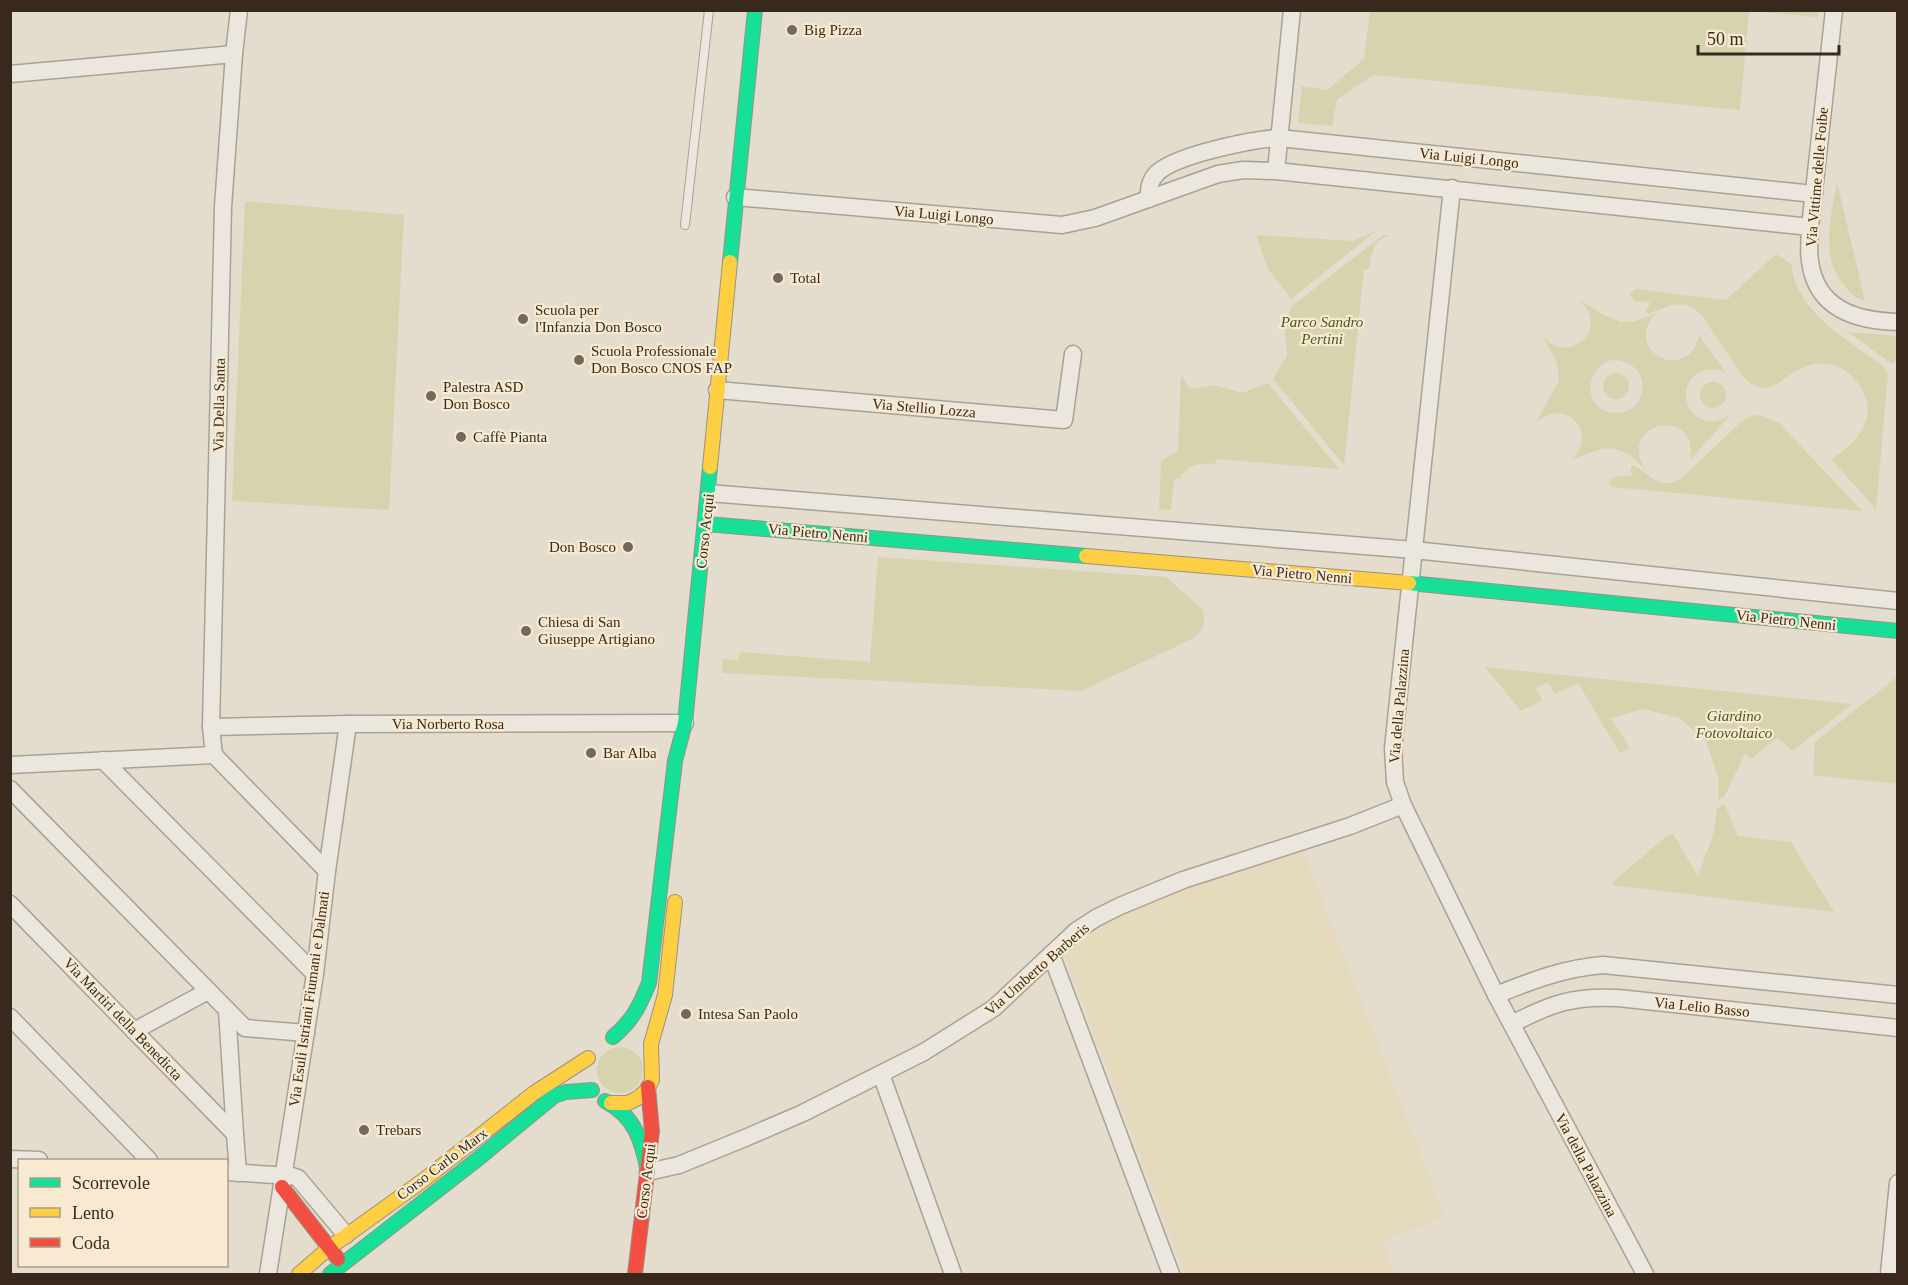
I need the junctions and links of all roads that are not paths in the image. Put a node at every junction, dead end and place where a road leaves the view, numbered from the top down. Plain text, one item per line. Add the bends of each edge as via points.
1 (239, 10) edge
2 (709, 10) edge
3 (754, 10) edge
4 (1292, 10) edge
5 (1834, 10) edge
6 (234, 54) junction
7 (10, 74) edge
8 (1279, 138) junction
9 (1276, 171) junction
10 (1452, 188) junction
11 (1814, 194) junction
12 (735, 197) junction
13 (1149, 199) junction
14 (685, 225) dead end
15 (1810, 227) junction
16 (1898, 322) edge
17 (1073, 354) dead end
18 (717, 390) junction
19 (709, 493) junction
20 (706, 524) junction
21 (1414, 550) junction
22 (1411, 583) junction
23 (1898, 601) edge
24 (1898, 631) edge
25 (685, 723) junction
26 (348, 724) junction
27 (211, 727) junction
28 (214, 755) junction
29 (103, 760) junction
30 (690, 760) dead end
31 (10, 765) edge
32 (10, 789) edge
33 (1403, 805) junction
34 (327, 871) junction
35 (676, 889) dead end
36 (10, 904) edge
37 (1051, 954) junction
38 (315, 974) junction
39 (208, 991) junction
40 (1496, 995) junction
41 (1898, 995) edge
42 (227, 1010) junction
43 (10, 1017) edge
44 (1512, 1024) junction
45 (1898, 1028) edge
46 (134, 1031) junction
47 (306, 1033) junction
48 (600, 1046) junction
49 (652, 1061) junction
50 (881, 1074) junction
51 (648, 1087) junction
52 (592, 1090) junction
53 (611, 1103) junction
54 (235, 1134) junction
55 (147, 1159) edge
56 (232, 1172) edge
57 (648, 1172) junction
58 (283, 1181) junction
59 (1898, 1183) edge
60 (346, 1235) junction
61 (329, 1248) junction
62 (342, 1264) junction
63 (268, 1275) edge
64 (299, 1275) edge
65 (330, 1275) edge
66 (635, 1275) edge
67 (953, 1275) edge
68 (1171, 1275) edge
69 (1645, 1275) edge
70 (1889, 1275) edge

1 - 6 street, Via Della Santa
2 - 14 lane
3 - 12 street, Corso Acqui
4 - 8 street
5 - 11 street, Via Vittime delle Foibe
6 - 7 street
6 - 27 street, Via Della Santa via 223,207
8 - 9 street
8 - 11 street, Via Luigi Longo
8 - 13 street, Via Luigi Longo via 1262,138 1176,163 1157,172 1148,187
9 - 10 street, Via Luigi Longo
9 - 13 street, Via Luigi Longo via 1218,174
10 - 15 street, Via Luigi Longo
10 - 21 street, Via della Palazzina
11 - 15 street, Via Vittime delle Foibe
12 - 13 street, Via Luigi Longo via 1050,225 1095,218
12 - 18 street, Corso Acqui
15 - 16 street, Via Vittime delle Foibe via 1813,274 1830,301 1854,317
17 - 18 street, Via Stellio Lozza via 1064,420
18 - 19 street, Corso Acqui
19 - 20 street, Corso Acqui
19 - 21 street, Via Pietro Nenni
20 - 22 street, Via Pietro Nenni
20 - 25 street, Corso Acqui
21 - 22 street, Via della Palazzina
21 - 23 street, Via Pietro Nenni
22 - 24 street, Via Pietro Nenni
22 - 33 street, Via della Palazzina via 1393,748 1395,782
25 - 26 street, Via Norberto Rosa
25 - 30 street
25 - 48 street, Corso Acqui via 675,761 649,983 628,1024
26 - 27 street, Via Norberto Rosa
26 - 34 street, Via Esuli Istriani Fiumani e Dalmati
27 - 28 street, Via Della Santa
28 - 29 street
28 - 34 street
29 - 31 street
29 - 38 street
32 - 39 street
33 - 37 street, Via Umberto Barberis via 1156,890 1096,918
33 - 40 street, Via della Palazzina
34 - 38 street, Via Esuli Istriani Fiumani e Dalmati
35 - 49 street via 665,993 651,1046
36 - 46 street, Via Martiri della Benedicta
37 - 50 street, Via Umberto Barberis via 985,1015
37 - 68 street
38 - 47 street, Via Esuli Istriani Fiumani e Dalmati
39 - 42 street
39 - 46 street
40 - 41 street via 1539,977 1603,965
40 - 44 street, Via della Palazzina
42 - 47 street via 245,1028
42 - 54 street
43 - 55 street
44 - 45 street, Via Lelio Basso via 1555,1003 1593,997
44 - 69 street, Via della Palazzina
46 - 54 street, Via Martiri della Benedicta
47 - 58 street, Via Esuli Istriani Fiumani e Dalmati
48 - 49 street via 635,1041
48 - 52 street via 586,1075
48 - 60 street, Corso Carlo Marx
49 - 51 street
50 - 57 street, Via Umberto Barberis via 745,1138 679,1165
50 - 67 street
51 - 53 street via 633,1101
51 - 57 street, Corso Acqui via 652,1131
52 - 53 street
52 - 62 street, Corso Carlo Marx via 554,1096
53 - 57 street via 638,1130
54 - 56 street
56 - 58 street
57 - 66 street, Corso Acqui
58 - 60 street via 292,1176 303,1182
58 - 61 street
58 - 63 street, Via Esuli Istriani Fiumani e Dalmati
59 - 70 street
60 - 61 street, Corso Carlo Marx
61 - 62 street
61 - 64 street, Corso Carlo Marx
62 - 65 street, Corso Carlo Marx

